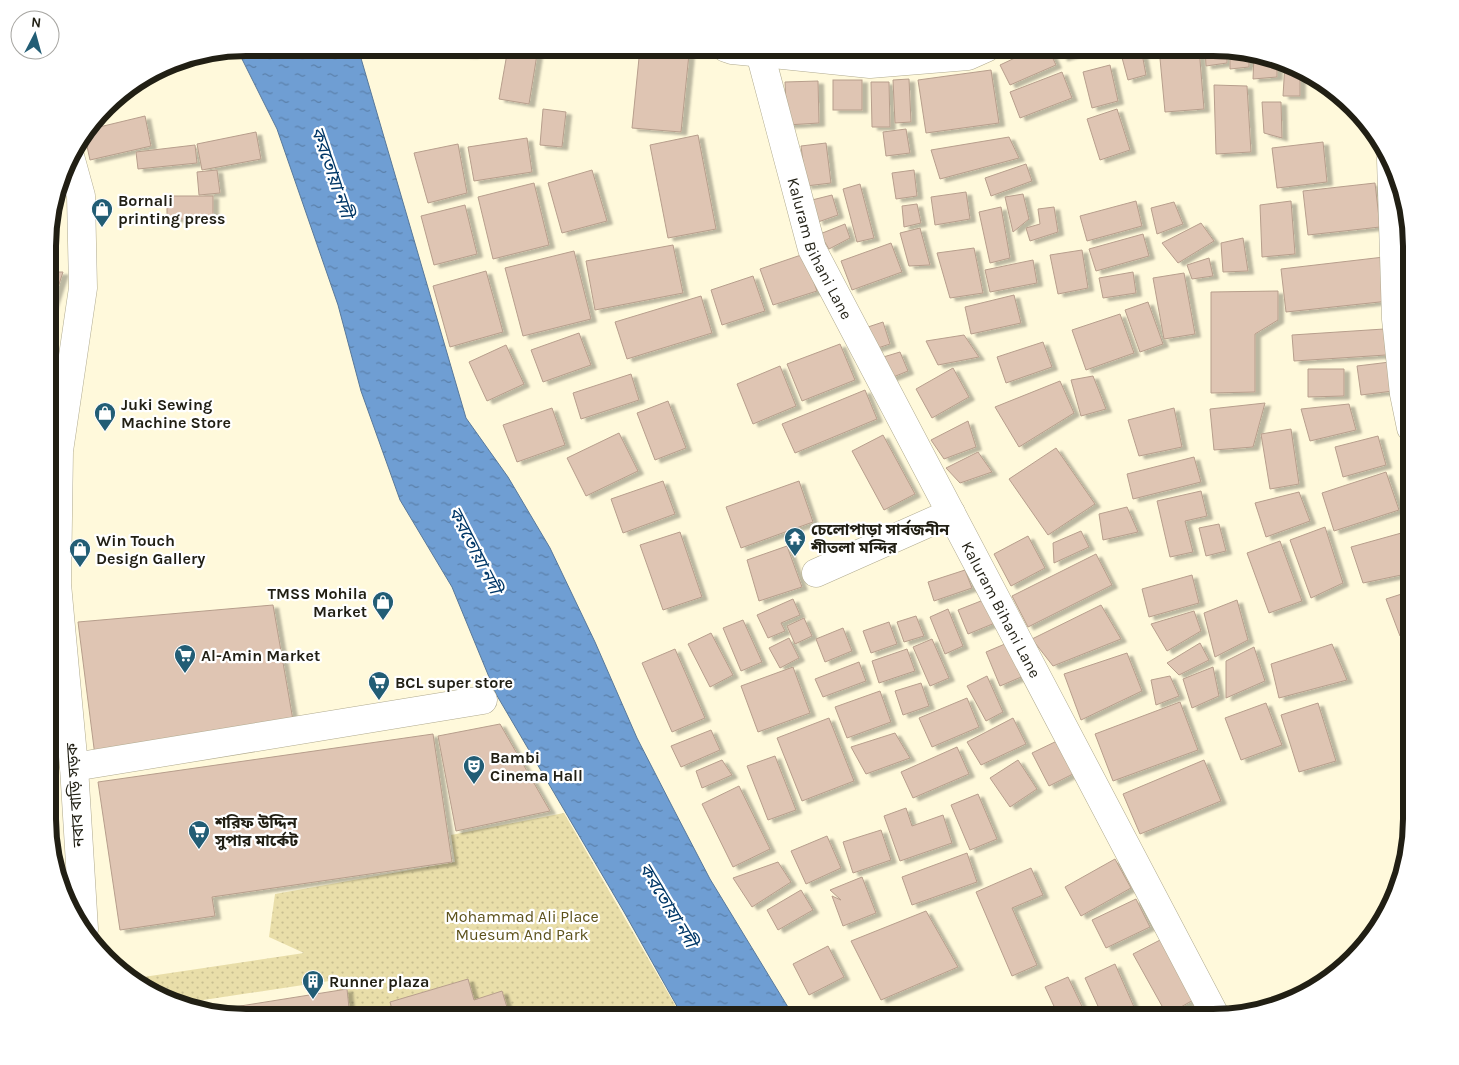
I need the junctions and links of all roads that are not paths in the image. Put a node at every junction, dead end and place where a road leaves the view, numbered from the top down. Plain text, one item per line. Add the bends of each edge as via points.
1 (761, 56) edge
2 (790, 56) edge
3 (968, 56) edge
4 (73, 169) edge
5 (1392, 183) edge
6 (1403, 385) edge
7 (951, 513) junction
8 (816, 573) dead end
9 (483, 700) dead end
10 (74, 767) junction
11 (83, 916) edge
12 (1212, 1009) edge

1 - 7 street, Kaluram Bihani Lane via 812,249
2 - 3 street via 870,64
4 - 10 street, নবাব বাড়ি সড়ক via 80,196 83,288 59,451 57,584
5 - 6 street via 1396,319
7 - 8 street
7 - 12 street, Kaluram Bihani Lane
9 - 10 street
10 - 11 street, নবাব বাড়ি সড়ক

